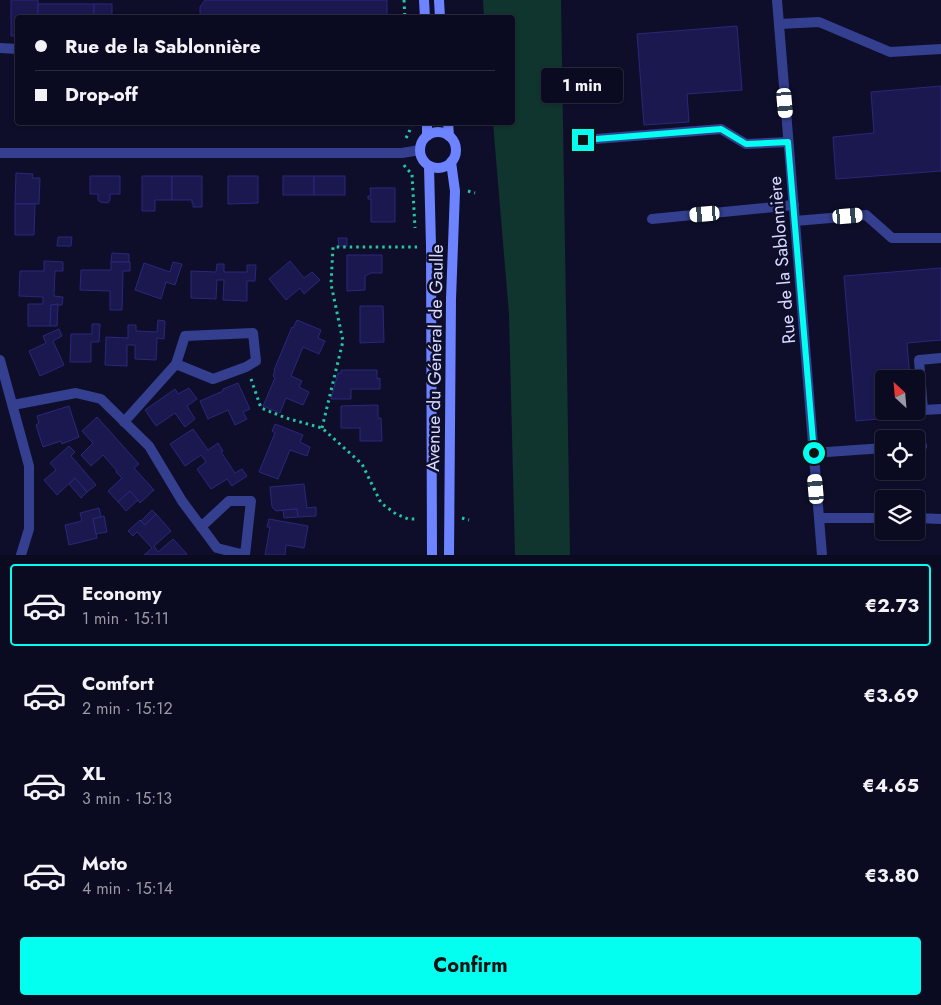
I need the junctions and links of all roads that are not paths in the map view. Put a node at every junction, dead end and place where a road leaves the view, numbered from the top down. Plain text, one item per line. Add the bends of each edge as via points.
1 (424, 0) edge
2 (439, 0) edge
3 (777, 0) edge
4 (425, 15) edge
5 (440, 15) edge
6 (779, 24) junction
7 (0, 48) edge
8 (15, 49) edge
9 (941, 49) edge
10 (427, 125) edge
11 (448, 125) edge
12 (427, 136) junction
13 (448, 136) junction
14 (583, 140) dead end
15 (788, 142) junction
16 (420, 150) junction
17 (0, 153) edge
18 (451, 162) junction
19 (429, 166) junction
20 (794, 205) junction
21 (652, 219) dead end
22 (795, 221) junction
23 (941, 238) edge
24 (941, 358) edge
25 (0, 360) edge
26 (176, 364) junction
27 (13, 405) junction
28 (941, 409) edge
29 (124, 422) junction
30 (875, 449) edge
31 (814, 453) junction
32 (819, 518) junction
33 (875, 518) edge
34 (925, 518) edge
35 (941, 519) edge
36 (201, 527) junction
37 (22, 555) edge
38 (432, 555) edge
39 (449, 555) edge
40 (822, 555) edge

1 - 4 main road
2 - 5 main road
3 - 6 street, Rue de la Sablonnière
6 - 9 street via 819,22 890,52
6 - 15 street, Rue de la Sablonnière
7 - 8 street
10 - 12 main road
11 - 13 main road
12 - 13 main road via 440,133
12 - 16 main road
13 - 18 main road via 456,148
14 - 15 street via 721,129 746,144
15 - 20 street, Rue de la Sablonnière
16 - 17 street via 402,153
16 - 19 main road via 423,161
18 - 19 main road via 438,168
18 - 39 main road, Avenue du Général de Gaulle via 455,191
19 - 38 main road, Avenue du Général de Gaulle
20 - 21 street
20 - 22 street, Rue de la Sablonnière
22 - 23 street via 866,215 892,238
22 - 31 street, Rue de la Sablonnière
24 - 28 street via 919,360 923,410
25 - 27 street
26 - 26 street via 213,379 246,367 256,361 253,333 185,336
26 - 29 street
27 - 29 street via 76,392 101,399
27 - 37 street via 29,466 29,529
29 - 36 street via 149,446
30 - 31 street
31 - 32 street, Rue de la Sablonnière
32 - 33 street
32 - 40 street, Rue de la Sablonnière
34 - 35 street
36 - 36 street via 217,548 245,555 251,501 229,501

